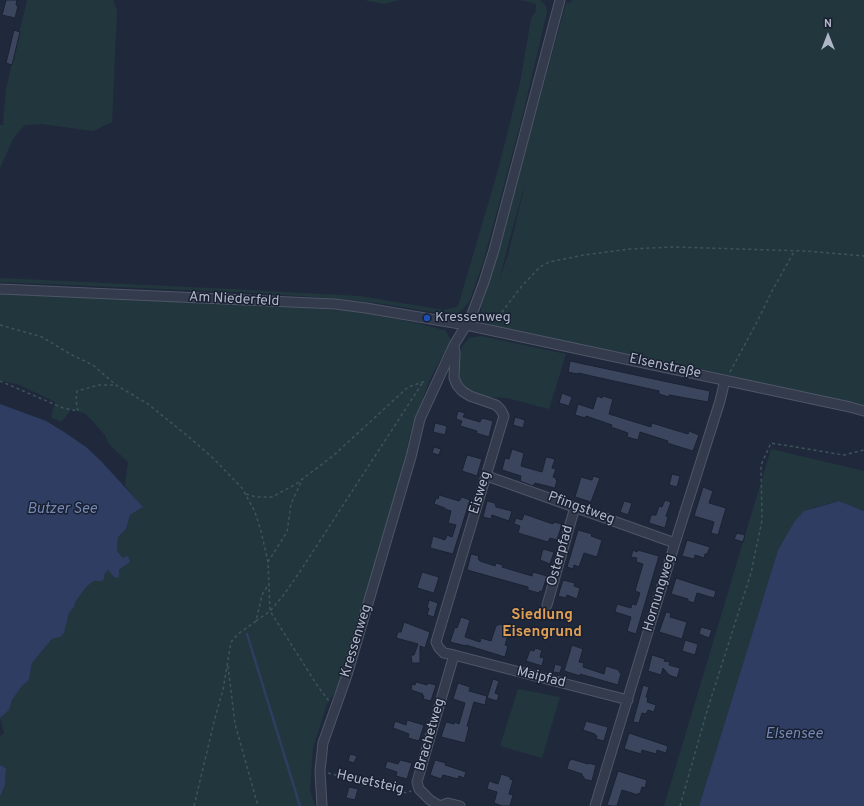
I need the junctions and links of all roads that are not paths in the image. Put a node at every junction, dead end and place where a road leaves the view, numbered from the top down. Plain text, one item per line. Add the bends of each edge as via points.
1 (560, 0) edge
2 (0, 289) edge
3 (466, 325) junction
4 (454, 345) junction
5 (454, 378) junction
6 (725, 380) junction
7 (437, 381) junction
8 (864, 411) edge
9 (487, 476) junction
10 (575, 507) junction
11 (675, 542) junction
12 (547, 605) dead end
13 (454, 655) junction
14 (628, 700) junction
15 (322, 806) edge
16 (440, 806) edge
17 (460, 806) edge
18 (595, 806) edge

1 - 3 street, Kressenweg via 494,250 474,312
2 - 3 street, Am Niederfeld via 335,304
3 - 4 street, Kressenweg
3 - 6 street, Elsenstraße
4 - 5 street
4 - 7 street, Kressenweg
5 - 7 street
5 - 9 street, Eisweg via 462,391 496,405 504,416
6 - 8 street, Elsenstraße
6 - 11 street, Hornungweg
7 - 15 street, Kressenweg via 420,419 347,676 324,743 320,772
9 - 10 street, Pfingstweg
9 - 13 street, Eisweg via 436,642 444,652
10 - 11 street, Pfingstweg
10 - 12 street, Osterpfad
11 - 14 street, Hornungweg
13 - 14 street, Maipfad
13 - 16 street, Brachetweg via 417,782 419,789
14 - 18 street, Hornungweg
16 - 17 street via 448,803

